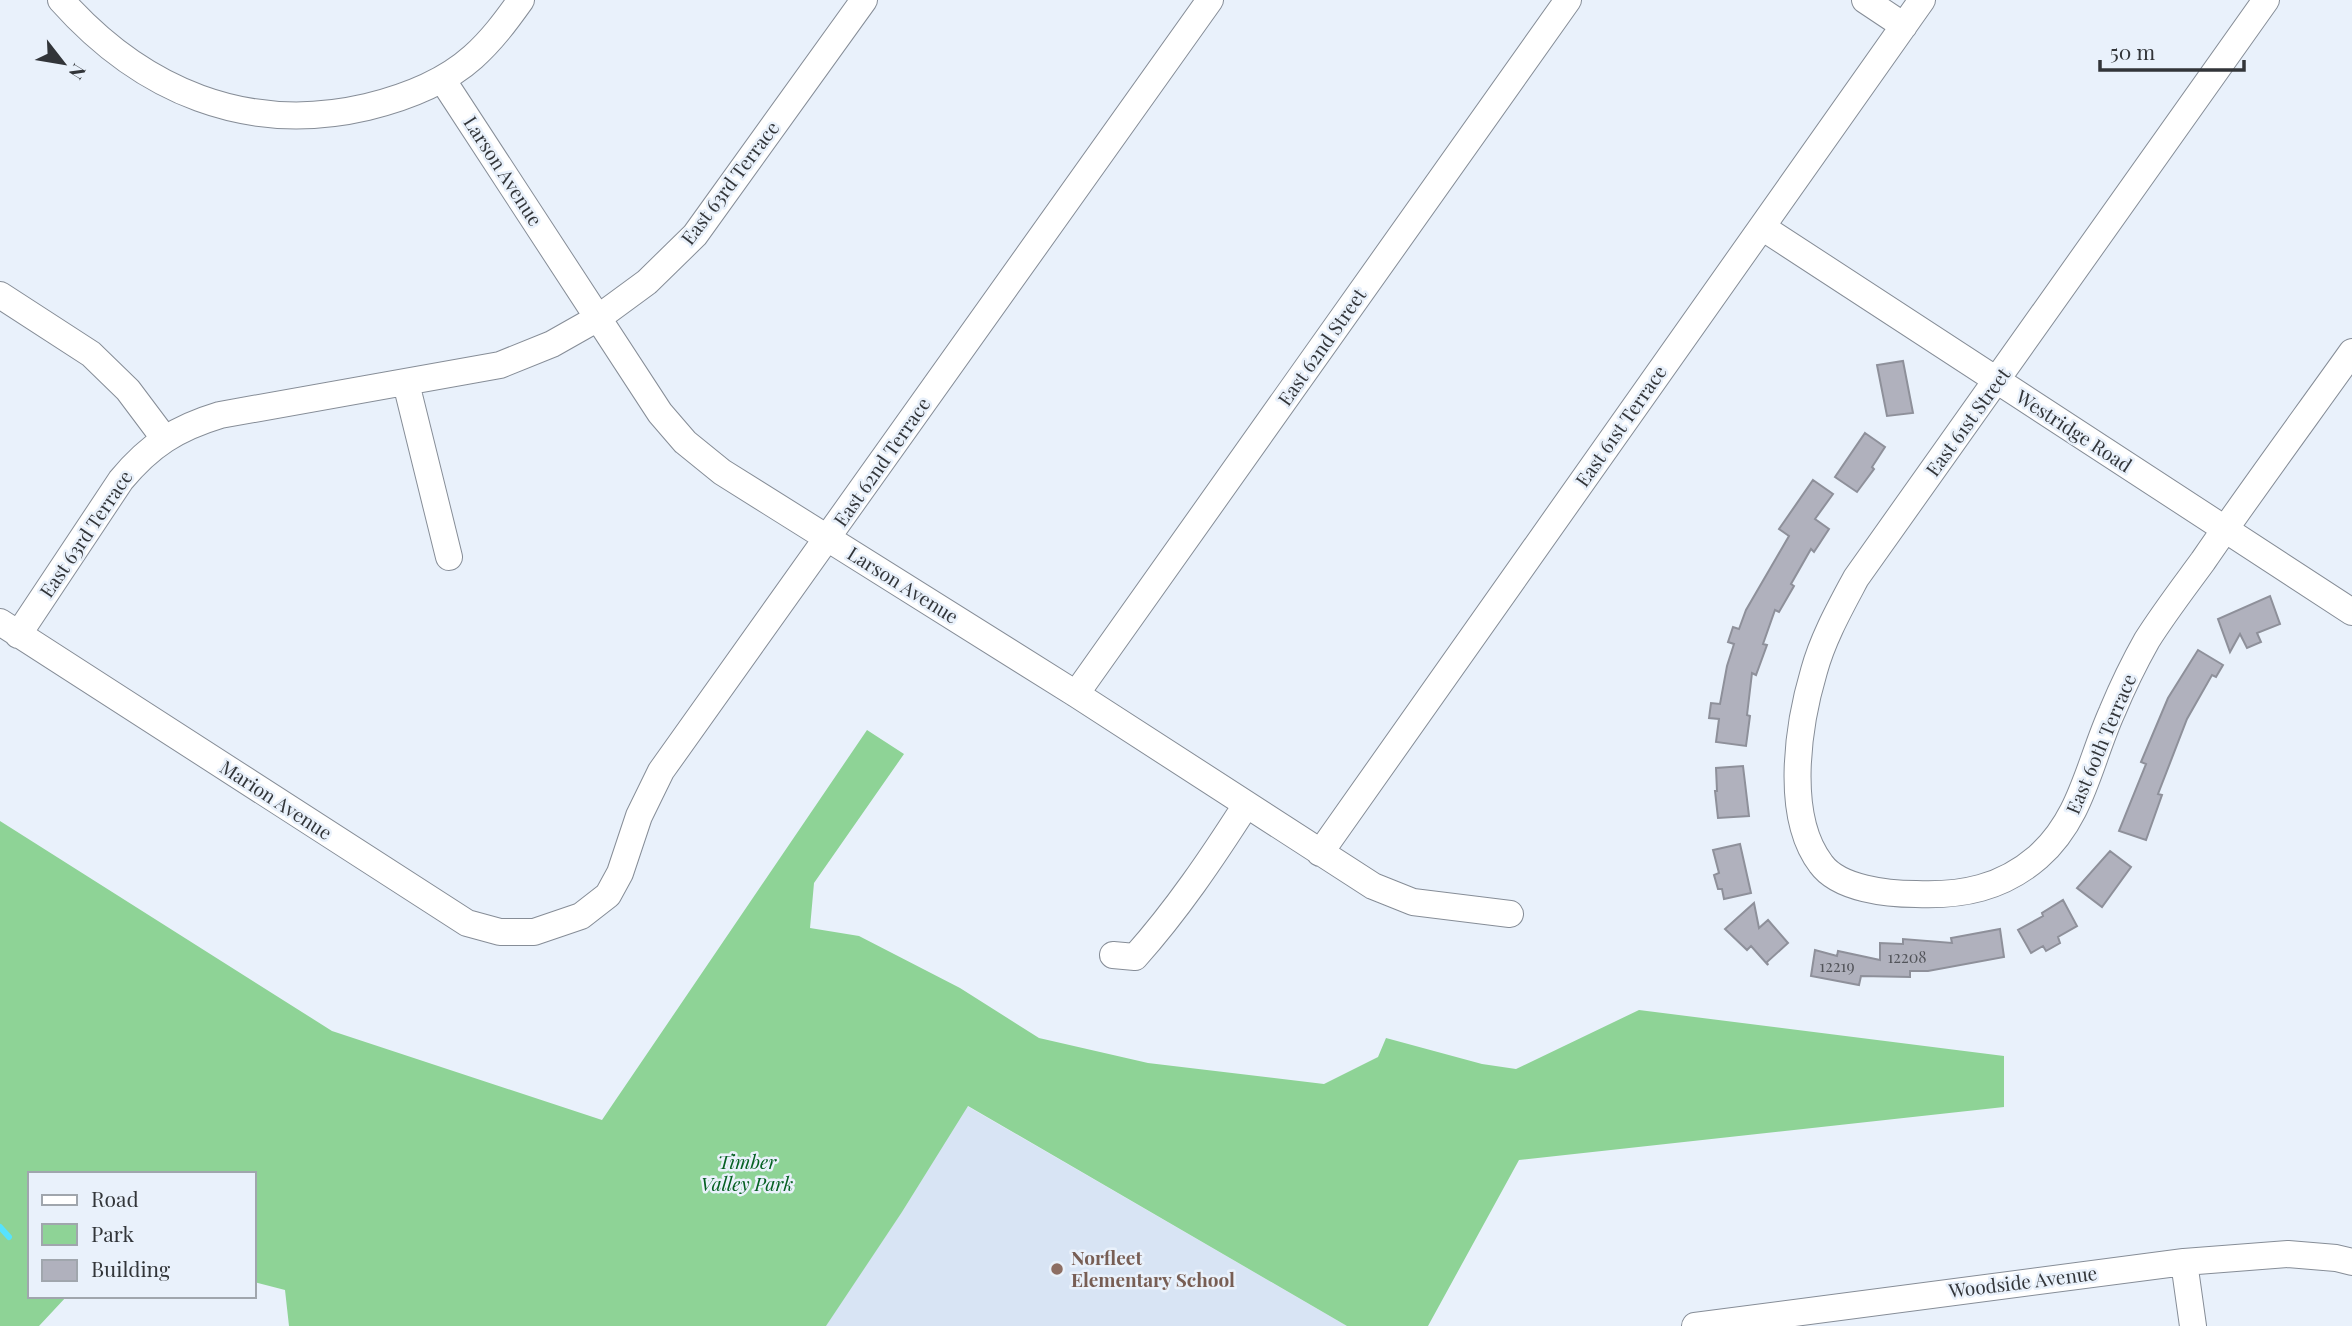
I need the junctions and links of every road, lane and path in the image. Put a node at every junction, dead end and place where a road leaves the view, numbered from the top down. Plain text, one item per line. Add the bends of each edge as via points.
1 (61, 0) edge
2 (521, 0) edge
3 (864, 0) edge
4 (1210, 0) edge
5 (1569, 0) edge
6 (1865, 0) edge
7 (1922, 0) edge
8 (2266, 0) edge
9 (1904, 26) junction
10 (442, 79) junction
11 (1762, 227) junction
12 (0, 295) edge
13 (598, 318) junction
14 (2352, 352) edge
15 (1998, 381) junction
16 (406, 383) junction
17 (164, 438) junction
18 (2225, 529) junction
19 (828, 538) junction
20 (449, 556) dead end
21 (2352, 612) edge
22 (9, 629) edge
23 (1076, 694) junction
24 (1247, 805) junction
25 (1320, 853) junction
26 (1839, 878) joint
27 (1510, 914) dead end
28 (565, 922) joint
29 (1113, 955) dead end
30 (2184, 1262) junction
31 (2352, 1262) edge
32 (1873, 1314) edge
33 (1695, 1326) edge
34 (2193, 1326) edge

1 - 10 street via 115,52 162,82 220,106 277,116 333,115 394,100
2 - 10 street via 471,59
3 - 13 street, East 63rd Terrace via 695,235 647,282
4 - 19 street, East 62nd Terrace
5 - 23 street, East 62nd Street
6 - 9 street
7 - 9 street, East 61st Terrace
8 - 15 street, East 61st Street
9 - 11 street, East 61st Terrace
10 - 13 street, Larson Avenue
11 - 15 street, Westridge Road
11 - 25 street, East 61st Terrace
12 - 17 street via 91,354 128,390
13 - 16 street, East 63rd Terrace via 552,344 500,365
13 - 19 street, Larson Avenue via 660,413 685,442 722,472
14 - 18 street, East 60th Terrace
15 - 18 street, Westridge Road
15 - 26 street, East 61st Street via 1856,578 1832,622 1814,671 1801,733 1798,807 1822,866
16 - 17 street, East 63rd Terrace via 220,415
16 - 20 street
17 - 22 street, East 63rd Terrace via 137,460
18 - 21 street, Westridge Road
18 - 26 street, East 60th Terrace via 2147,641 2112,712 2076,808 2036,858 1998,884 1948,895 1890,894
19 - 23 street, Larson Avenue
19 - 28 street, East 62nd Terrace via 662,771 608,895
22 - 28 street, Marion Avenue via 467,923 500,932 534,932
23 - 24 street, Larson Avenue
24 - 25 street, Larson Avenue
24 - 29 street via 1143,949 1135,957
25 - 27 street, Larson Avenue via 1373,886 1413,902
30 - 31 street, Woodside Avenue via 2288,1254
30 - 32 street, Woodside Avenue
30 - 34 street
32 - 33 street, Woodside Avenue

